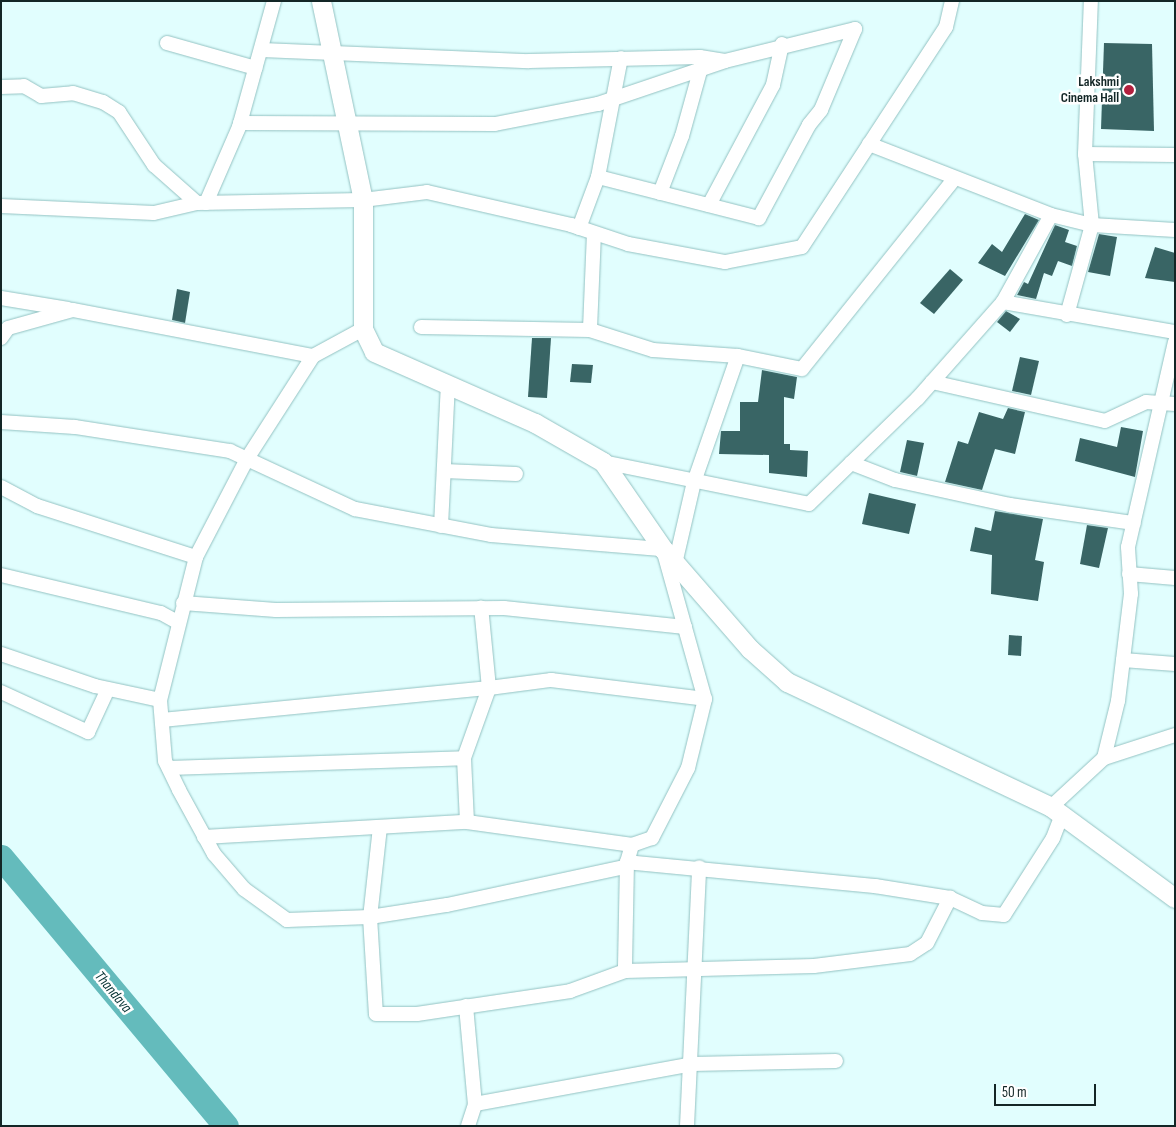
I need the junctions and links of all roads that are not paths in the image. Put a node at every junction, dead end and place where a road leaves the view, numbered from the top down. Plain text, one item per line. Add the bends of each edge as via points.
1 (274, 1) edge
2 (321, 1) edge
3 (952, 1) edge
4 (1091, 1) edge
5 (167, 43) dead end
6 (782, 44) junction
7 (262, 50) junction
8 (330, 51) junction
9 (621, 58) junction
10 (725, 61) junction
11 (256, 68) junction
12 (700, 71) junction
13 (1, 87) edge
14 (613, 100) junction
15 (240, 123) junction
16 (344, 124) junction
17 (869, 144) junction
18 (1086, 154) junction
19 (1175, 156) edge
20 (598, 177) junction
21 (954, 179) junction
22 (660, 193) junction
23 (363, 200) junction
24 (202, 203) junction
25 (709, 204) junction
26 (1, 206) edge
27 (1051, 216) junction
28 (1092, 225) junction
29 (579, 228) junction
30 (1175, 230) edge
31 (594, 233) junction
32 (1, 298) edge
33 (1003, 302) junction
34 (73, 310) junction
35 (1067, 315) junction
36 (421, 327) dead end
37 (363, 329) junction
38 (590, 330) junction
39 (1175, 332) edge
40 (1, 338) edge
41 (1175, 342) edge
42 (313, 356) junction
43 (738, 356) junction
44 (932, 382) junction
45 (448, 385) junction
46 (1160, 403) junction
47 (1175, 404) edge
48 (1, 422) edge
49 (247, 459) junction
50 (602, 462) junction
51 (851, 463) junction
52 (444, 471) junction
53 (516, 474) dead end
54 (694, 482) junction
55 (1, 487) edge
56 (1134, 523) junction
57 (441, 526) junction
58 (663, 549) junction
59 (196, 557) junction
60 (675, 564) junction
61 (1130, 574) junction
62 (1, 575) edge
63 (1175, 578) edge
64 (182, 603) junction
65 (481, 608) junction
66 (177, 622) junction
67 (685, 627) junction
68 (1, 654) edge
69 (1123, 660) junction
70 (1175, 664) edge
71 (490, 688) junction
72 (108, 689) junction
73 (1, 692) edge
74 (705, 699) junction
75 (160, 700) junction
76 (162, 720) junction
77 (1175, 735) edge
78 (464, 758) junction
79 (1104, 758) junction
80 (168, 768) junction
81 (1057, 810) junction
82 (467, 822) junction
83 (380, 827) junction
84 (204, 836) junction
85 (632, 846) junction
86 (626, 865) junction
87 (699, 867) junction
88 (950, 898) junction
89 (1175, 898) edge
90 (370, 917) junction
91 (697, 969) junction
92 (625, 971) junction
93 (466, 1006) junction
94 (836, 1061) dead end
95 (692, 1064) junction
96 (475, 1104) junction
97 (468, 1126) edge
98 (687, 1126) edge

1 - 7 street
2 - 8 main road
3 - 17 street via 946,27
4 - 18 street
5 - 11 street
6 - 10 street
6 - 25 street via 773,84
6 - 25 street via 855,29 822,110 809,125 759,218
7 - 8 street
7 - 11 street
8 - 9 street via 529,61
8 - 16 main road
9 - 10 street
9 - 14 street
10 - 12 street
11 - 15 street
12 - 14 street
12 - 22 street via 682,136
13 - 24 street via 24,86 41,96 73,93 104,102 119,112 154,165
14 - 16 street via 495,124
14 - 20 street
15 - 16 street
15 - 24 street
16 - 23 main road
17 - 21 street
17 - 31 street via 802,246 725,262 628,244
18 - 19 street
18 - 28 street
20 - 22 street
20 - 29 street
21 - 27 street
21 - 43 street via 802,369
22 - 25 street
23 - 24 street
23 - 29 street via 427,192
23 - 37 main road
24 - 26 street via 154,214
27 - 28 street
27 - 33 street
28 - 30 street
28 - 35 street
29 - 31 street
31 - 38 street
32 - 34 street
33 - 35 street
33 - 44 street
34 - 40 street via 8,328
34 - 42 street
35 - 39 street
36 - 38 street
37 - 42 street
37 - 45 main road via 374,352
38 - 43 street via 653,350
41 - 46 street
42 - 49 street
43 - 54 street
44 - 46 street via 1105,421 1146,402
44 - 51 street
45 - 50 main road via 535,423
45 - 52 street
46 - 47 street
46 - 56 street
48 - 49 street via 75,427 230,451
49 - 57 street via 355,509
49 - 59 street
50 - 54 street
50 - 58 main road
51 - 54 street via 809,504
51 - 56 street via 895,480 1010,506
52 - 53 street
52 - 57 street
54 - 60 street
55 - 59 street via 37,506
56 - 61 street via 1128,547
57 - 58 street via 491,535
58 - 60 main road
58 - 67 street
59 - 64 street
60 - 81 main road via 750,649 787,682
61 - 63 street
61 - 69 street
62 - 66 street via 161,613
64 - 65 street via 276,610
64 - 66 street
65 - 67 street
65 - 71 street
66 - 75 street
67 - 74 street
68 - 72 street
69 - 70 street
69 - 79 street
71 - 74 street via 551,680
71 - 76 street
71 - 78 street
72 - 73 street via 88,732
72 - 75 street
74 - 85 street via 688,768 652,838
75 - 76 street
76 - 80 street
77 - 79 street
78 - 80 street
78 - 82 street
79 - 81 street
80 - 84 street
81 - 88 street via 1048,846 1004,915 982,912
81 - 89 main road
82 - 83 street
82 - 85 street
83 - 84 street
83 - 90 street
84 - 90 street via 244,890 287,920
85 - 86 street
86 - 87 street
86 - 90 street via 576,874 498,897
86 - 92 street
87 - 88 street
87 - 91 street
88 - 91 street via 927,943 910,954 814,966
90 - 93 street via 376,1014
91 - 92 street
91 - 95 street
92 - 93 street via 570,991
93 - 96 street
94 - 95 street
95 - 96 street
95 - 98 street
96 - 97 street

